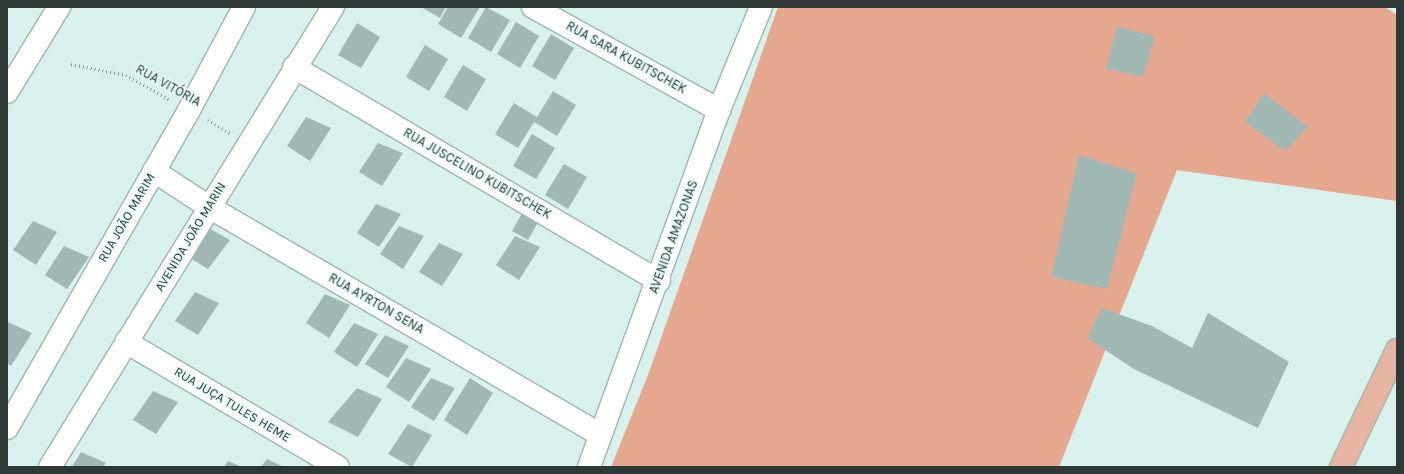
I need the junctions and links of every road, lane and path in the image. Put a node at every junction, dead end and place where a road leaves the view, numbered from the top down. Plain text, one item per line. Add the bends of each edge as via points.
1 (57, 7) edge
2 (244, 7) edge
3 (333, 7) edge
4 (533, 7) edge
5 (761, 7) edge
6 (71, 64) dead end
7 (294, 67) junction
8 (7, 92) edge
9 (189, 110) junction
10 (719, 110) junction
11 (248, 142) junction
12 (154, 171) junction
13 (209, 207) junction
14 (658, 281) junction
15 (126, 342) junction
16 (1397, 350) edge
17 (7, 428) edge
18 (600, 435) junction
19 (50, 467) edge
20 (338, 467) edge
21 (589, 467) edge
22 (1341, 467) edge

1 - 8 street
2 - 9 street, RUA JOÃO MARIM
3 - 7 street, AVENIDA JOÃO MARIN
4 - 10 street, RUA SARA KUBITSCHEK
5 - 10 street, AVENIDA AMAZONAS
6 - 9 path, RUA VITÓRIA via 126,75
7 - 11 street, AVENIDA JOÃO MARIN
7 - 14 street, RUA JUSCELINO KUBITSCHEK
9 - 11 path, RUA VITÓRIA
9 - 12 street, RUA JOÃO MARIM
10 - 14 street, AVENIDA AMAZONAS
11 - 13 street, AVENIDA JOÃO MARIN
12 - 13 street, RUA AYRTON SENA
12 - 17 street, RUA JOÃO MARIM
13 - 15 street, AVENIDA JOÃO MARIN
13 - 18 street, RUA AYRTON SENA
14 - 18 street, AVENIDA AMAZONAS
15 - 19 street, AVENIDA JOÃO MARIN
15 - 20 street, RUA JUÇA TULES HEME
16 - 22 main road
18 - 21 street, AVENIDA AMAZONAS

